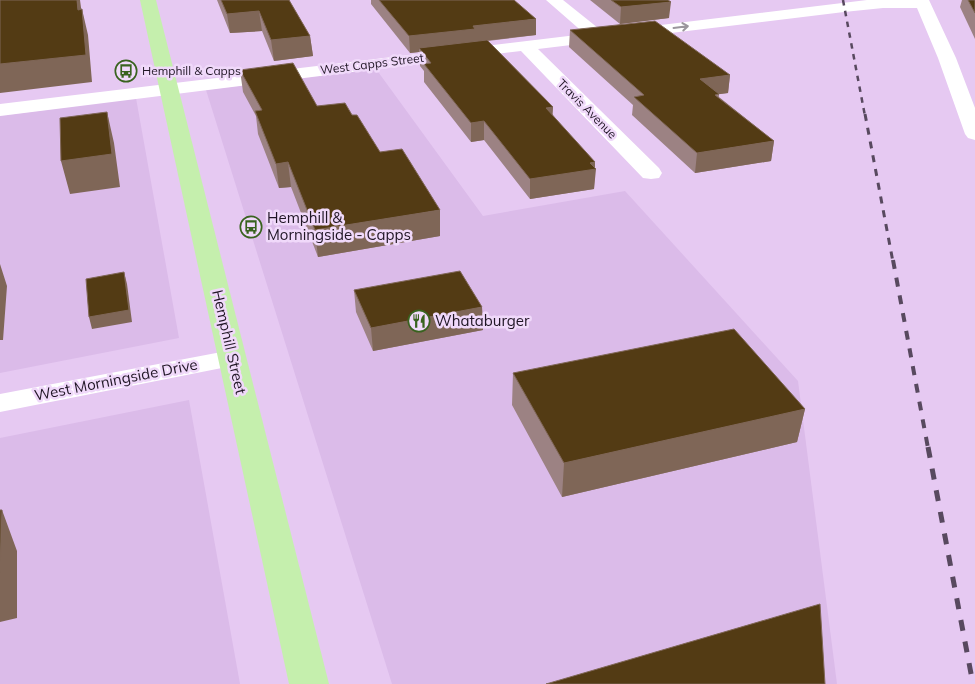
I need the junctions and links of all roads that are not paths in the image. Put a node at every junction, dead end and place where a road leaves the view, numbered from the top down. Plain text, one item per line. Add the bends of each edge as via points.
1 (148, 0) edge
2 (554, 0) edge
3 (922, 2) edge
4 (598, 36) junction
5 (524, 45) junction
6 (169, 89) junction
7 (0, 110) edge
8 (975, 134) edge
9 (651, 173) dead end
10 (232, 358) junction
11 (0, 403) edge
12 (309, 684) edge

1 - 6 main road, Hemphill Street
2 - 4 street
4 -> 3 street, West Capps Street via 883,3
3 - 8 street via 948,58
4 - 5 street, West Capps Street
5 - 6 street, West Capps Street
5 - 9 street, Travis Avenue
6 - 7 street, West Capps Street
6 - 10 main road, Hemphill Street
10 - 11 street, West Morningside Drive
10 - 12 main road, Hemphill Street

